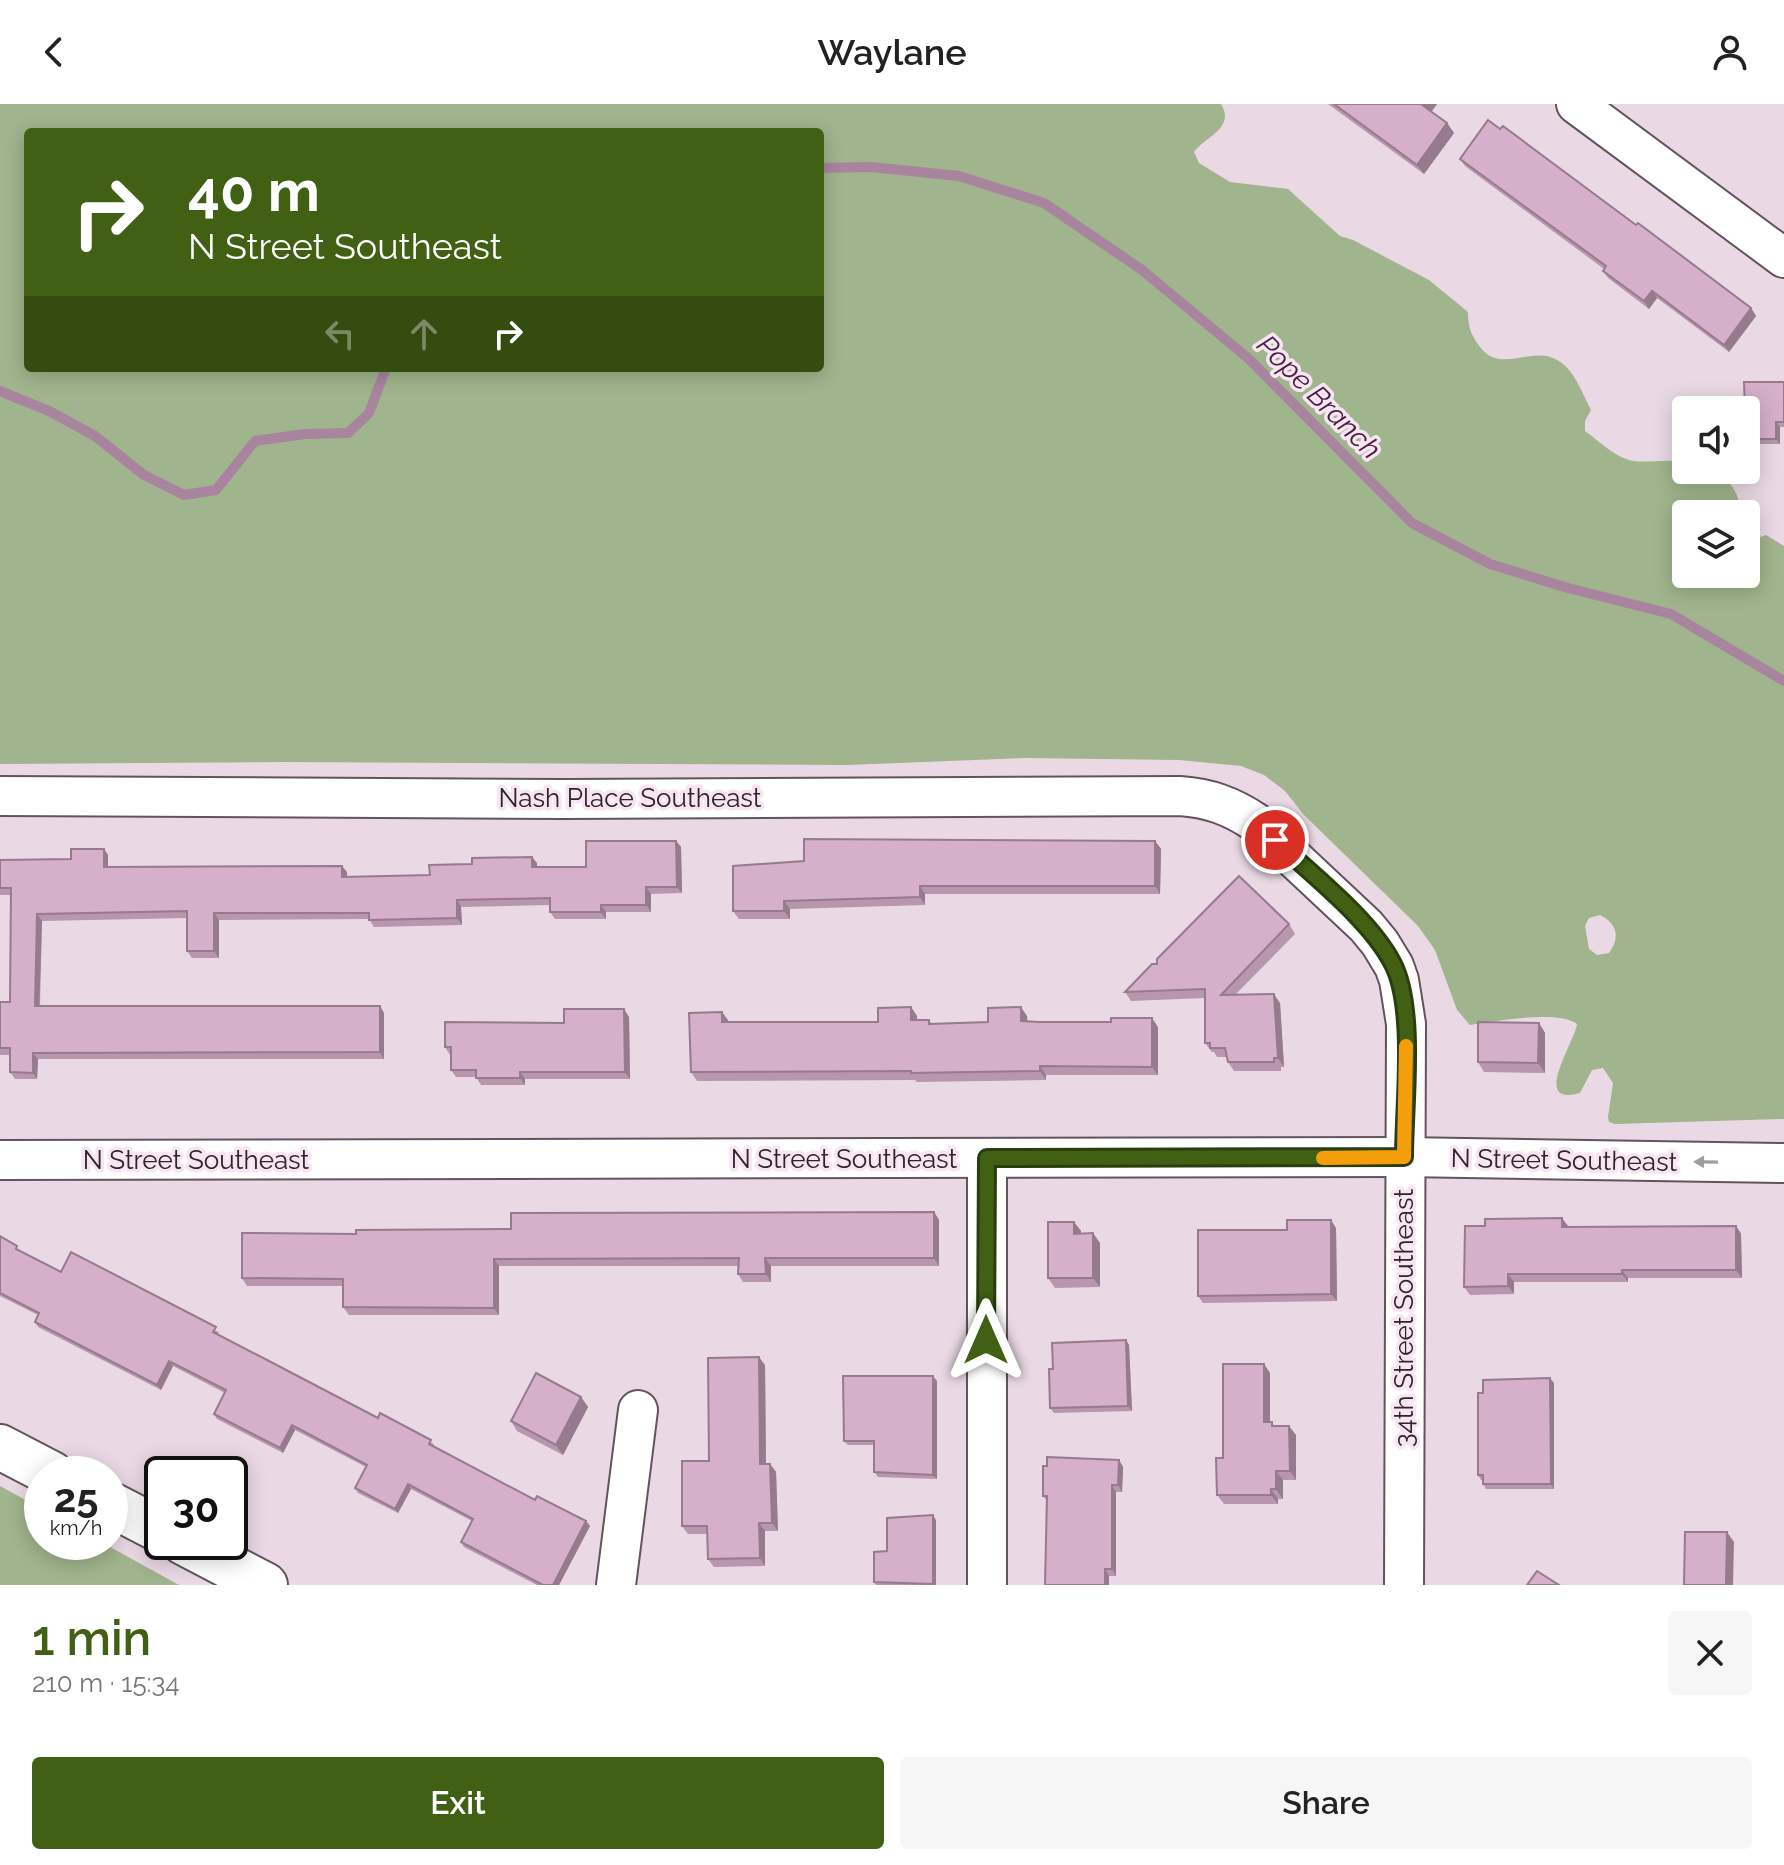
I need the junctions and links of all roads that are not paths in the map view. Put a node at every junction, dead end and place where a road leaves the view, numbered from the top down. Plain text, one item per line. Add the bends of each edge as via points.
1 (1576, 104) edge
2 (1784, 258) edge
3 (0, 796) edge
4 (1255, 822) joint
5 (1404, 1157) junction
6 (987, 1158) junction
7 (0, 1160) edge
8 (1784, 1163) edge
9 (638, 1410) dead end
10 (0, 1447) edge
11 (24, 1459) edge
12 (217, 1560) edge
13 (265, 1585) edge
14 (616, 1585) edge
15 (987, 1585) edge
16 (1404, 1585) edge

1 - 2 street
3 - 4 street, Nash Place Southeast via 1180,796 1226,804
4 - 5 street, 34th Street Southeast via 1366,926 1394,966 1406,1024
5 - 6 street, N Street Southeast
8 -> 5 street, N Street Southeast
5 - 16 street, 34th Street Southeast
6 - 7 street, N Street Southeast
6 - 15 street
9 - 14 street
10 - 11 street
12 - 13 street

